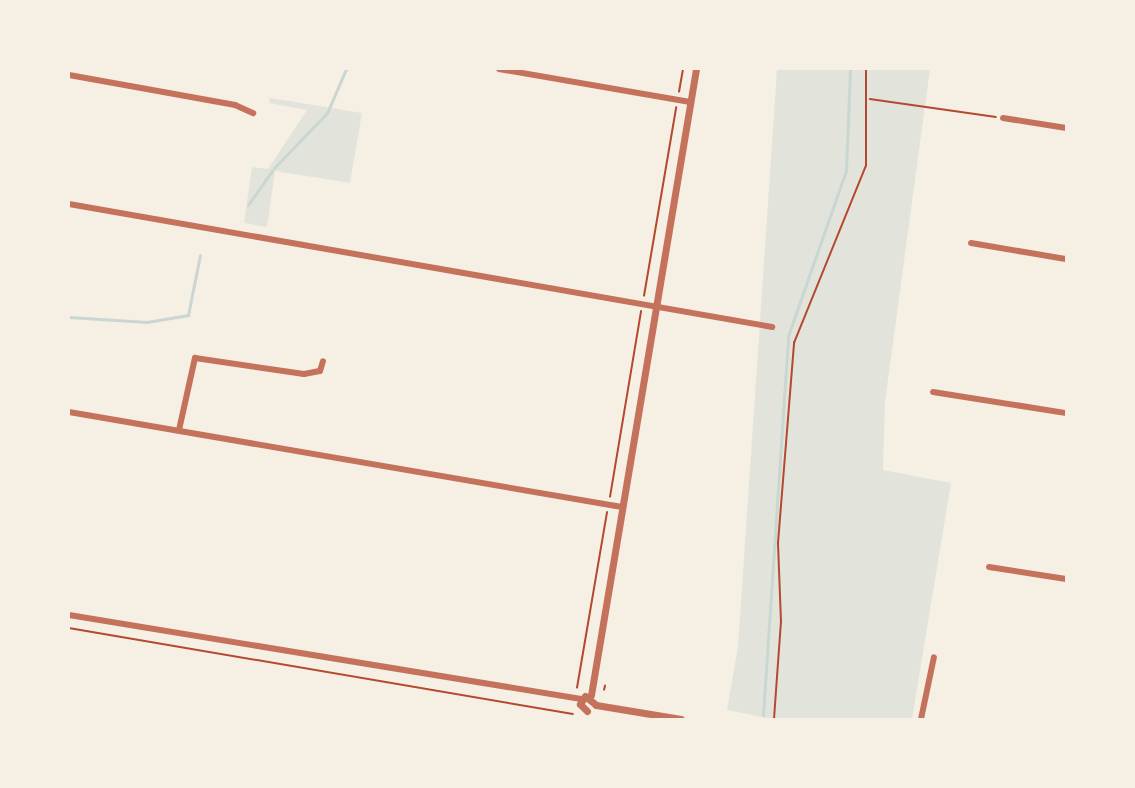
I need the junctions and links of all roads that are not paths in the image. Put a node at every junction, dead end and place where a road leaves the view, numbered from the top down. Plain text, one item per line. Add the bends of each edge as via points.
1 (500, 69) edge
2 (696, 69) edge
3 (69, 75) edge
4 (690, 102) junction
5 (253, 113) dead end
6 (1003, 118) road end
7 (1066, 128) edge
8 (69, 204) edge
9 (971, 243) dead end
10 (1066, 259) edge
11 (656, 306) junction
12 (772, 327) dead end
13 (323, 362) dead end
14 (933, 392) dead end
15 (69, 412) edge
16 (1066, 413) edge
17 (179, 430) junction
18 (622, 507) junction
19 (989, 567) dead end
20 (1066, 579) edge
21 (69, 615) edge
22 (934, 657) dead end
23 (591, 695) junction
24 (581, 699) junction
25 (596, 705) junction
26 (587, 711) junction
27 (584, 719) edge
28 (681, 719) edge
29 (921, 719) edge

1 - 4 street
2 - 4 street
3 - 5 street via 235,105
4 - 11 street
6 - 7 street
8 - 11 street
9 - 10 street
11 - 12 street
11 - 18 street
13 - 17 street via 320,371 304,374 195,358
14 - 16 street
15 - 17 street
17 - 18 street
18 - 23 street
19 - 20 street
21 - 24 street
22 - 29 street
23 - 24 street
23 - 25 street
24 - 26 street
25 - 26 street
25 - 28 street
26 - 27 street

